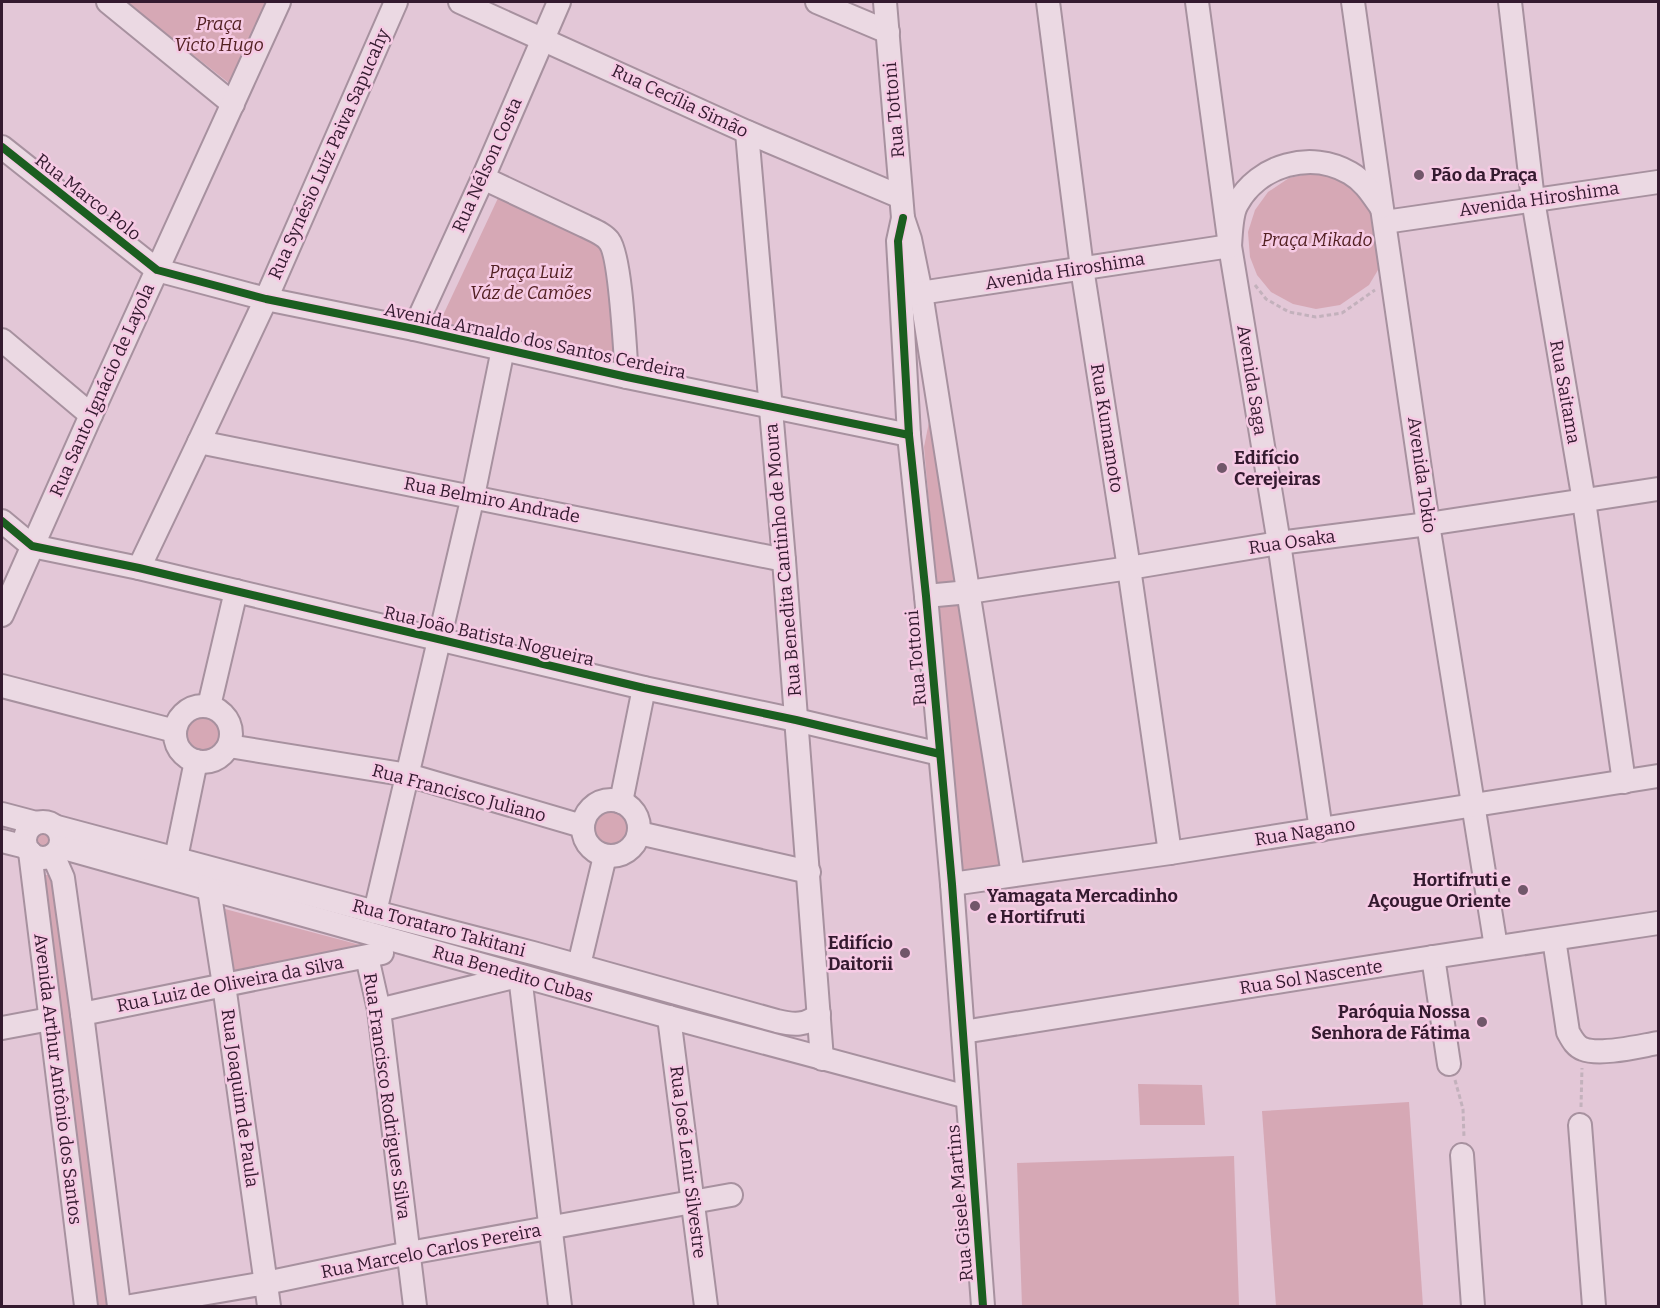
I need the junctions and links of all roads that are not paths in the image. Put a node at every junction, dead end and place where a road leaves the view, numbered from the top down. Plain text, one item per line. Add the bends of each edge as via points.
1 (108, 2) edge
2 (279, 2) edge
3 (396, 2) edge
4 (460, 2) edge
5 (559, 2) edge
6 (817, 2) edge
7 (885, 2) edge
8 (1048, 2) edge
9 (1197, 2) edge
10 (1353, 2) edge
11 (1509, 2) edge
12 (888, 33) junction
13 (543, 38) junction
14 (233, 104) junction
15 (747, 132) junction
16 (2, 147) edge
17 (483, 178) junction
18 (1659, 182) edge
19 (1533, 201) junction
20 (902, 208) junction
21 (1383, 215) junction
22 (1230, 246) junction
23 (1082, 268) junction
24 (157, 270) junction
25 (910, 295) junction
26 (266, 299) junction
27 (414, 328) junction
28 (2, 340) edge
29 (502, 349) junction
30 (627, 377) junction
31 (933, 379) junction
32 (771, 408) junction
33 (91, 415) junction
34 (909, 435) junction
35 (200, 442) junction
36 (1659, 489) edge
37 (473, 496) junction
38 (1584, 501) junction
39 (2, 521) edge
40 (1428, 524) junction
41 (1279, 543) junction
42 (32, 546) junction
43 (784, 560) junction
44 (139, 568) junction
45 (1129, 568) junction
46 (236, 591) junction
47 (969, 592) junction
48 (926, 596) junction
49 (2, 615) edge
50 (438, 640) junction
51 (2, 686) edge
52 (644, 688) junction
53 (209, 706) junction
54 (796, 720) junction
55 (175, 731) junction
56 (229, 746) junction
57 (940, 754) junction
58 (196, 761) junction
59 (408, 776) junction
60 (1659, 776) edge
61 (1624, 782) junction
62 (621, 802) junction
63 (1474, 805) junction
64 (2, 814) edge
65 (582, 825) junction
66 (1321, 830) junction
67 (639, 833) junction
68 (51, 838) junction
69 (2, 841) edge
70 (28, 850) junction
71 (1170, 854) junction
72 (606, 856) junction
73 (176, 858) junction
74 (809, 872) junction
75 (1013, 875) junction
76 (952, 884) junction
77 (208, 889) junction
78 (375, 912) junction
79 (1659, 924) edge
80 (1554, 939) junction
81 (413, 946) junction
82 (1496, 947) junction
83 (533, 953) junction
84 (367, 957) junction
85 (1433, 957) junction
86 (579, 965) junction
87 (520, 976) junction
88 (224, 985) junction
89 (379, 1010) junction
90 (82, 1014) junction
91 (819, 1014) junction
92 (669, 1017) junction
93 (50, 1019) junction
94 (777, 1022) junction
95 (2, 1029) edge
96 (963, 1032) junction
97 (1659, 1043) edge
98 (770, 1045) junction
99 (822, 1059) junction
100 (1449, 1064) road end
101 (967, 1097) junction
102 (1580, 1125) road end
103 (1462, 1155) road end
104 (731, 1195) dead end
105 (693, 1202) junction
106 (550, 1228) junction
107 (409, 1253) junction
108 (266, 1283) junction
109 (86, 1306) edge
110 (119, 1306) edge
111 (131, 1306) edge
112 (269, 1306) edge
113 (416, 1306) edge
114 (560, 1306) edge
115 (706, 1306) edge
116 (983, 1306) edge
117 (1473, 1306) edge
118 (1594, 1306) edge

1 - 14 street
2 - 14 street, Rua Santo Ignácio de Layola
3 - 26 street, Rua Synésio Luiz Paiva Sapucahy
4 - 13 street, Rua Cecília Simão
5 - 13 street, Rua Nélson Costa
6 - 12 street
7 - 12 street, Rua Tottoni
8 - 23 street, Rua Kumamoto
9 - 22 street, Avenida Saga
10 - 21 street, Avenida Tokio
11 - 19 street, Rua Saitama
12 - 20 street, Rua Tottoni
13 - 15 street, Rua Cecília Simão
13 - 17 street, Rua Nélson Costa
14 - 24 street, Rua Santo Ignácio de Layola
15 - 20 street, Rua Cecília Simão
15 - 32 street, Rua Benedita Cantinho de Moura
16 - 24 street, Rua Marco Polo
17 - 27 street, Rua Nélson Costa
17 - 30 street via 609,241 617,260
18 - 19 street, Avenida Hiroshima
19 - 21 street, Avenida Hiroshima
19 - 38 street, Rua Saitama
20 - 25 street, Rua Tottoni via 910,239
21 - 22 street via 1371,191 1350,173 1324,163 1303,161 1276,168 1252,183 1236,206
21 - 40 street, Avenida Tokio
22 - 23 street, Avenida Hiroshima
22 - 41 street, Avenida Saga
23 - 25 street, Avenida Hiroshima
23 - 45 street, Rua Kumamoto
24 - 26 street, Avenida Arnaldo dos Santos Cerdeira
24 - 33 street, Rua Santo Ignácio de Layola
25 - 31 street, Rua Tottoni
25 - 34 street, Rua Tottoni
26 - 27 street, Avenida Arnaldo dos Santos Cerdeira
26 - 35 street, Rua Synésio Luiz Paiva Sapucahy
27 - 29 street, Avenida Arnaldo dos Santos Cerdeira
28 - 33 street
29 - 30 street, Avenida Arnaldo dos Santos Cerdeira
29 - 37 street
30 - 32 street, Avenida Arnaldo dos Santos Cerdeira
31 - 34 street
31 - 47 street, Rua Tottoni
32 - 34 street, Avenida Arnaldo dos Santos Cerdeira
32 - 43 street, Rua Benedita Cantinho de Moura
33 - 42 street, Rua Santo Ignácio de Layola
34 - 48 street, Rua Tottoni
35 - 37 street, Rua Belmiro Andrade
35 - 44 street, Rua Synésio Luiz Paiva Sapucahy
36 - 38 street, Rua Osaka
37 - 43 street, Rua Belmiro Andrade
37 - 50 street
38 - 40 street, Rua Osaka
38 - 61 street, Rua Saitama
39 - 42 street
40 - 41 street, Rua Osaka
40 - 63 street, Avenida Tokio
41 - 45 street, Rua Osaka
41 - 66 street, Avenida Saga
42 - 44 street, Rua João Batista Nogueira
42 - 49 street, Rua Santo Ignácio de Layola
43 - 54 street, Rua Benedita Cantinho de Moura
44 - 46 street, Rua João Batista Nogueira
45 - 47 street, Rua Osaka
45 - 71 street, Rua Kumamoto
46 - 50 street, Rua João Batista Nogueira
46 - 53 street
47 - 48 street, Rua Osaka
47 - 75 street, Rua Tottoni
48 - 57 street, Rua Tottoni
50 - 52 street, Rua João Batista Nogueira
50 - 59 street
51 - 55 street
52 - 54 street, Rua João Batista Nogueira
52 - 62 street
53 - 55 street via 184,712
53 - 56 street via 227,717 232,736
54 - 57 street, Rua João Batista Nogueira
54 - 74 street, Rua Benedita Cantinho de Moura
55 - 58 street via 179,750
56 - 58 street via 213,761
56 - 59 street, Rua Francisco Juliano
57 - 76 street, Rua Tottoni
58 - 73 street
59 - 65 street, Rua Francisco Juliano
59 - 78 street
60 - 61 street, Rua Nagano
61 - 63 street, Rua Nagano
62 - 65 street via 611,800 592,807
62 - 67 street via 634,812
63 - 66 street, Rua Nagano
63 - 82 street, Avenida Tokio
64 - 68 street, Rua Torataro Takitani
65 - 72 street via 587,844
66 - 71 street, Rua Nagano
67 - 72 street via 629,850
67 - 74 street
68 - 70 street via 43,858
68 - 70 street via 27,830
68 - 73 street, Rua Torataro Takitani
68 - 77 street, Rua Benedito Cubas
68 - 90 street, Avenida Arthur Antônio dos Santos via 63,878
69 - 70 street
70 - 93 street, Avenida Arthur Antônio dos Santos
71 - 75 street, Rua Nagano
72 - 86 street
73 - 78 street, Rua Torataro Takitani
74 - 91 street, Rua Benedita Cantinho de Moura
75 - 76 street, Rua Nagano
76 - 96 street, Rua Tottoni
77 - 81 street, Rua Benedito Cubas
77 - 88 street, Rua Joaquim de Paula
78 - 83 street, Rua Torataro Takitani
79 - 80 street, Rua Sol Nascente
80 - 82 street, Rua Sol Nascente
80 - 97 street via 1568,1032 1574,1042 1593,1051
81 - 84 street, Rua Luiz de Oliveira da Silva
81 - 87 street, Rua Benedito Cubas
82 - 85 street, Rua Sol Nascente
83 - 86 street, Rua Torataro Takitani
83 - 87 street
84 - 88 street, Rua Luiz de Oliveira da Silva
84 - 89 street, Rua Francisco Rodrigues Silva
85 - 96 street, Rua Sol Nascente
85 - 100 street
86 - 94 street, Rua Torataro Takitani
87 - 89 street
87 - 92 street, Rua Benedito Cubas
87 - 106 street
88 - 90 street, Rua Luiz de Oliveira da Silva
88 - 108 street, Rua Joaquim de Paula
89 - 107 street, Rua Francisco Rodrigues Silva
90 - 110 street, Avenida Arthur Antônio dos Santos
91 - 94 street, Rua Torataro Takitani via 799,1024
91 - 99 street, Rua Benedita Cantinho de Moura
92 - 98 street, Rua Benedito Cubas
92 - 105 street, Rua José Lenir Silvestre
93 - 95 street
93 - 109 street, Avenida Arthur Antônio dos Santos
94 - 98 street
96 - 101 street, Rua Tottoni
98 - 99 street, Rua Benedito Cubas
99 - 101 street, Rua Benedito Cubas
101 - 116 street, Rua Gisele Martins
102 - 118 street
103 - 117 street
104 - 105 street, Rua Marcelo Carlos Pereira
105 - 106 street, Rua Marcelo Carlos Pereira
105 - 115 street, Rua José Lenir Silvestre
106 - 107 street, Rua Marcelo Carlos Pereira
106 - 114 street
107 - 108 street, Rua Marcelo Carlos Pereira
107 - 113 street, Rua Francisco Rodrigues Silva
108 - 111 street, Rua Marcelo Carlos Pereira
108 - 112 street, Rua Joaquim de Paula

